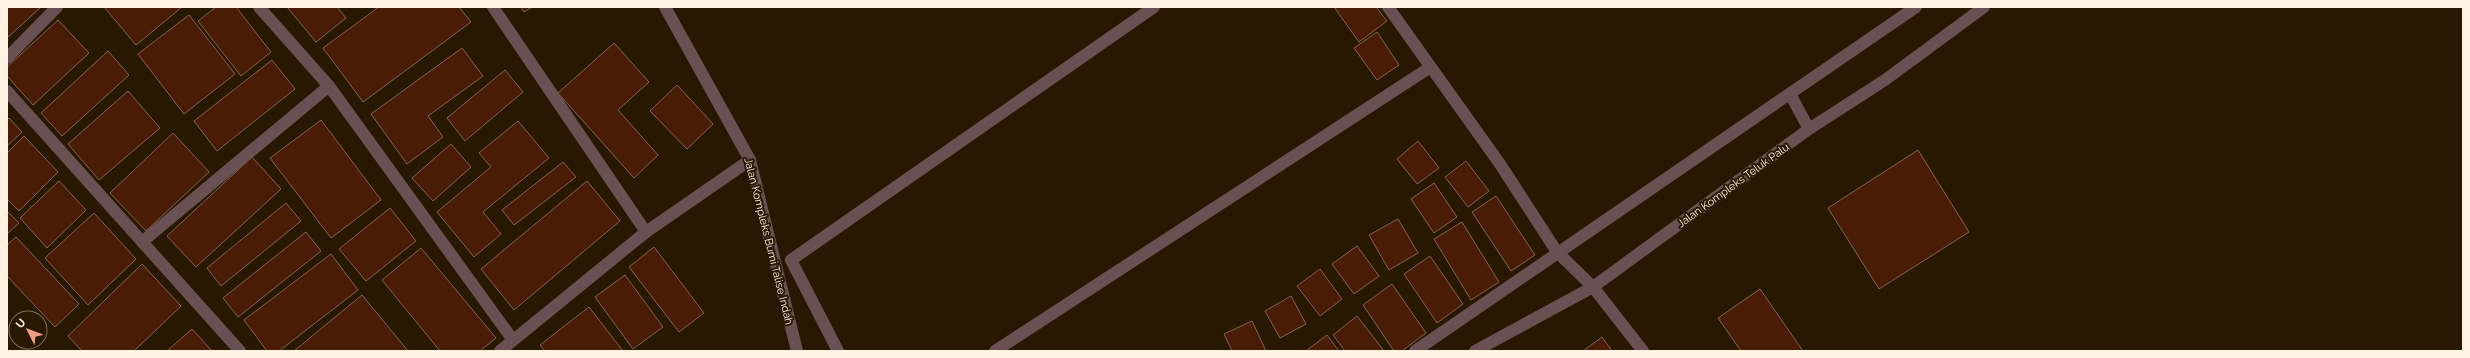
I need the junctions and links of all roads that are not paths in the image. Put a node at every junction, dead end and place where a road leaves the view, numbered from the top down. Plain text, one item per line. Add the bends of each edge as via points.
1 (57, 7) edge
2 (260, 7) edge
3 (493, 7) edge
4 (665, 7) edge
5 (1154, 7) edge
6 (1388, 7) edge
7 (1916, 7) edge
8 (1984, 7) edge
9 (7, 58) edge
10 (1429, 68) junction
11 (329, 86) junction
12 (7, 91) edge
13 (1790, 94) junction
14 (1809, 128) junction
15 (750, 160) junction
16 (646, 232) junction
17 (142, 242) junction
18 (1558, 252) junction
19 (1593, 287) junction
20 (513, 340) junction
21 (240, 351) edge
22 (500, 351) edge
23 (797, 351) edge
24 (838, 351) edge
25 (995, 351) edge
26 (1415, 351) edge
27 (1475, 351) edge
28 (1643, 351) edge

1 - 9 street
2 - 11 street
3 - 16 street
4 - 15 street, Jalan Kompleks Bumi Talise Indah
5 - 24 street via 792,260
6 - 10 street
7 - 13 street
8 - 14 street, Jalan Kompleks Teluk Palu via 1885,80
10 - 18 street via 1500,164
10 - 25 street
11 - 17 street
11 - 20 street
12 - 17 street
13 - 14 street
13 - 18 street
14 - 19 street, Jalan Kompleks Teluk Palu
15 - 16 street
15 - 23 street, Jalan Kompleks Bumi Talise Indah
16 - 20 street
17 - 21 street
18 - 19 street
18 - 26 street
19 - 27 street, Jalan Kompleks Teluk Palu
19 - 28 street
20 - 22 street

